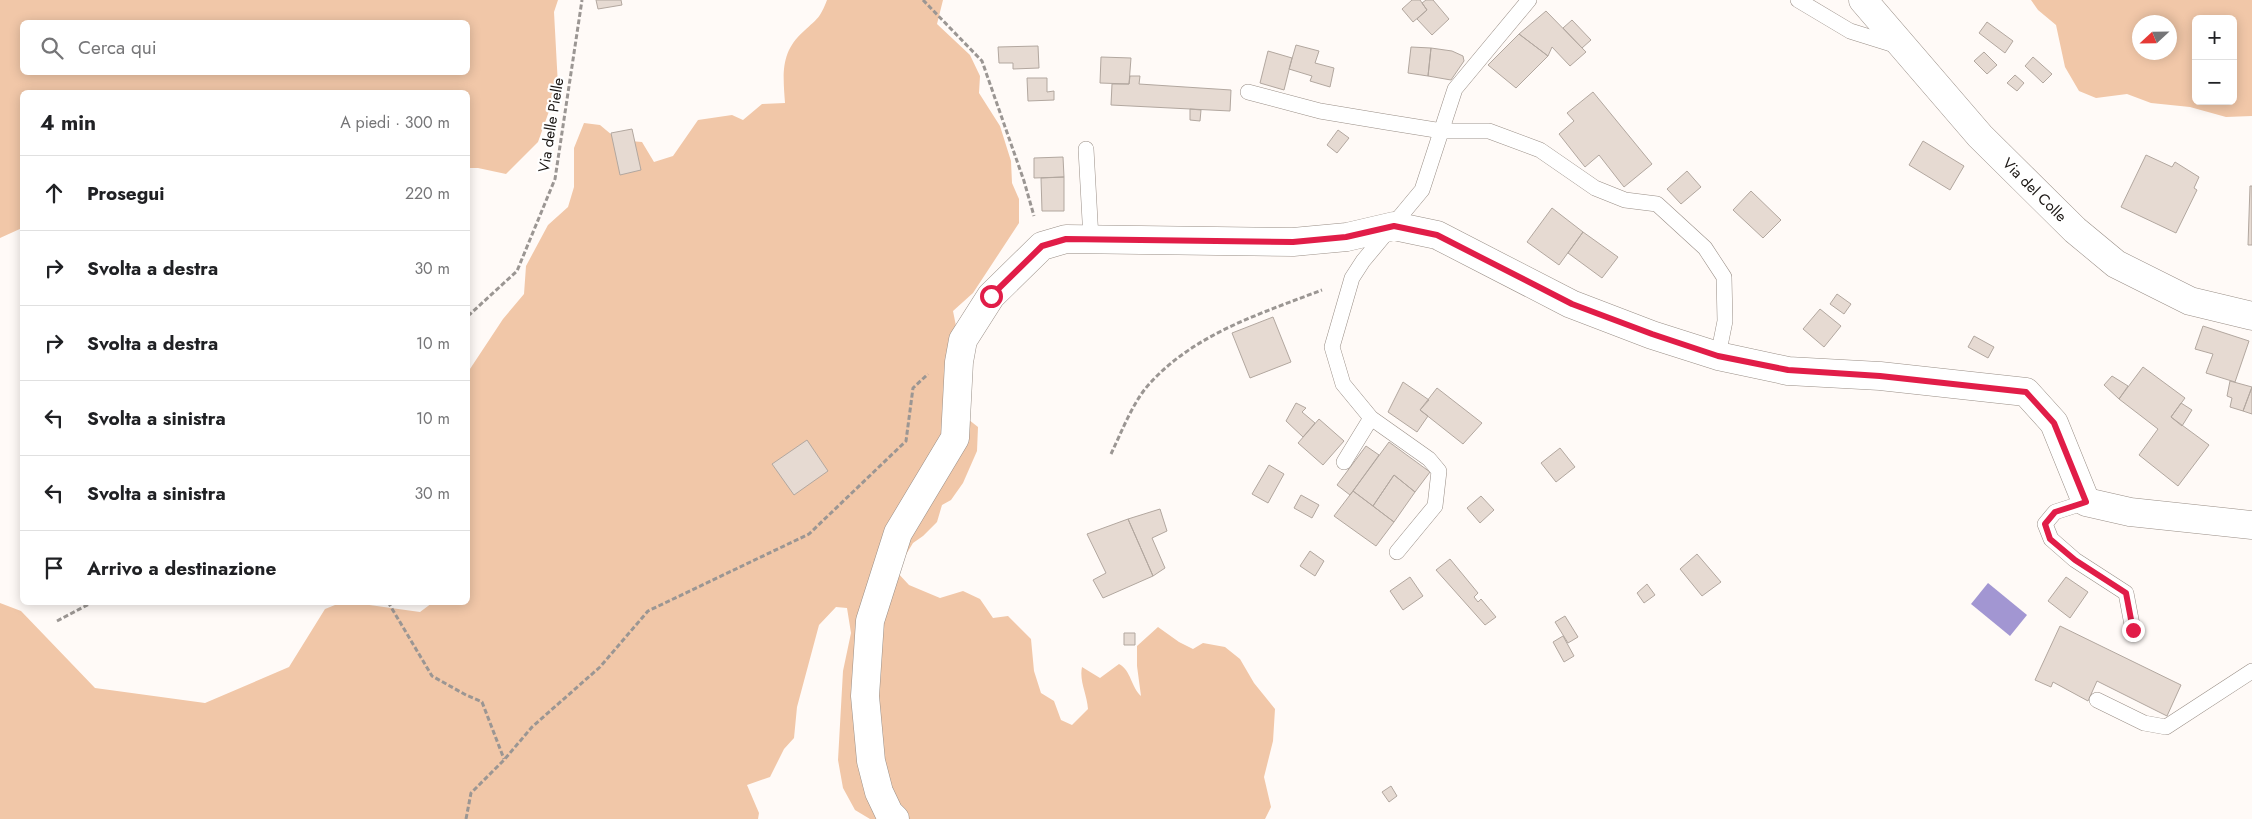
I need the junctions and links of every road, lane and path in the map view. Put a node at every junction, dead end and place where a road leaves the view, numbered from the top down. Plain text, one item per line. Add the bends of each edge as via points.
1 (582, 0) edge
2 (923, 0) edge
3 (1529, 0) edge
4 (1798, 0) edge
5 (1863, 0) edge
6 (1906, 48) junction
7 (1248, 92) dead end
8 (1442, 130) junction
9 (1086, 148) dead end
10 (1394, 226) junction
11 (1091, 238) junction
12 (1042, 246) junction
13 (1352, 278) junction
14 (470, 314) edge
15 (2252, 316) edge
16 (963, 340) junction
17 (1718, 356) junction
18 (1371, 418) junction
19 (1111, 454) dead end
20 (1344, 462) dead end
21 (2086, 502) junction
22 (2252, 525) edge
23 (1397, 552) dead end
24 (87, 605) edge
25 (390, 605) edge
26 (57, 621) dead end
27 (2133, 630) dead end
28 (2252, 671) edge
29 (2097, 700) dead end
30 (504, 760) junction
31 (466, 819) edge
32 (895, 819) edge

1 - 14 path, Via delle Pielle via 554,179 517,271
2 - 12 path via 982,61 1024,181
3 - 8 lane via 1456,89
4 - 6 lane via 1850,31
5 - 6 street, Via del Colle
6 - 15 street, Via del Colle via 1980,136 2075,230 2116,264 2190,301
7 - 8 lane via 1320,111
8 - 10 lane via 1422,190
8 - 17 lane via 1490,131 1540,150 1595,188 1625,200 1657,204 1705,248 1724,277 1725,321
9 - 11 lane
10 - 11 street via 1346,237 1293,242
10 - 13 lane
10 - 17 street via 1437,235 1572,304
11 - 12 street via 1066,239
12 - 16 street via 991,296
13 - 18 lane via 1332,347 1343,384
13 - 19 path via 1224,329 1186,350 1151,382
16 - 30 path via 913,388 906,441 809,534 648,611 600,667 532,727
16 - 32 street via 955,438 898,533 870,621 865,696 872,762 879,792
17 - 21 street via 1788,370 2026,392 2054,423
18 - 20 lane
18 - 23 lane via 1429,459 1439,472 1435,506
21 - 22 street via 2130,512
21 - 27 lane via 2055,512 2045,524 2050,539 2075,560 2126,593
24 - 26 path
25 - 30 path via 432,676 482,702
28 - 29 lane via 2166,726 2144,723
30 - 31 path via 472,793

